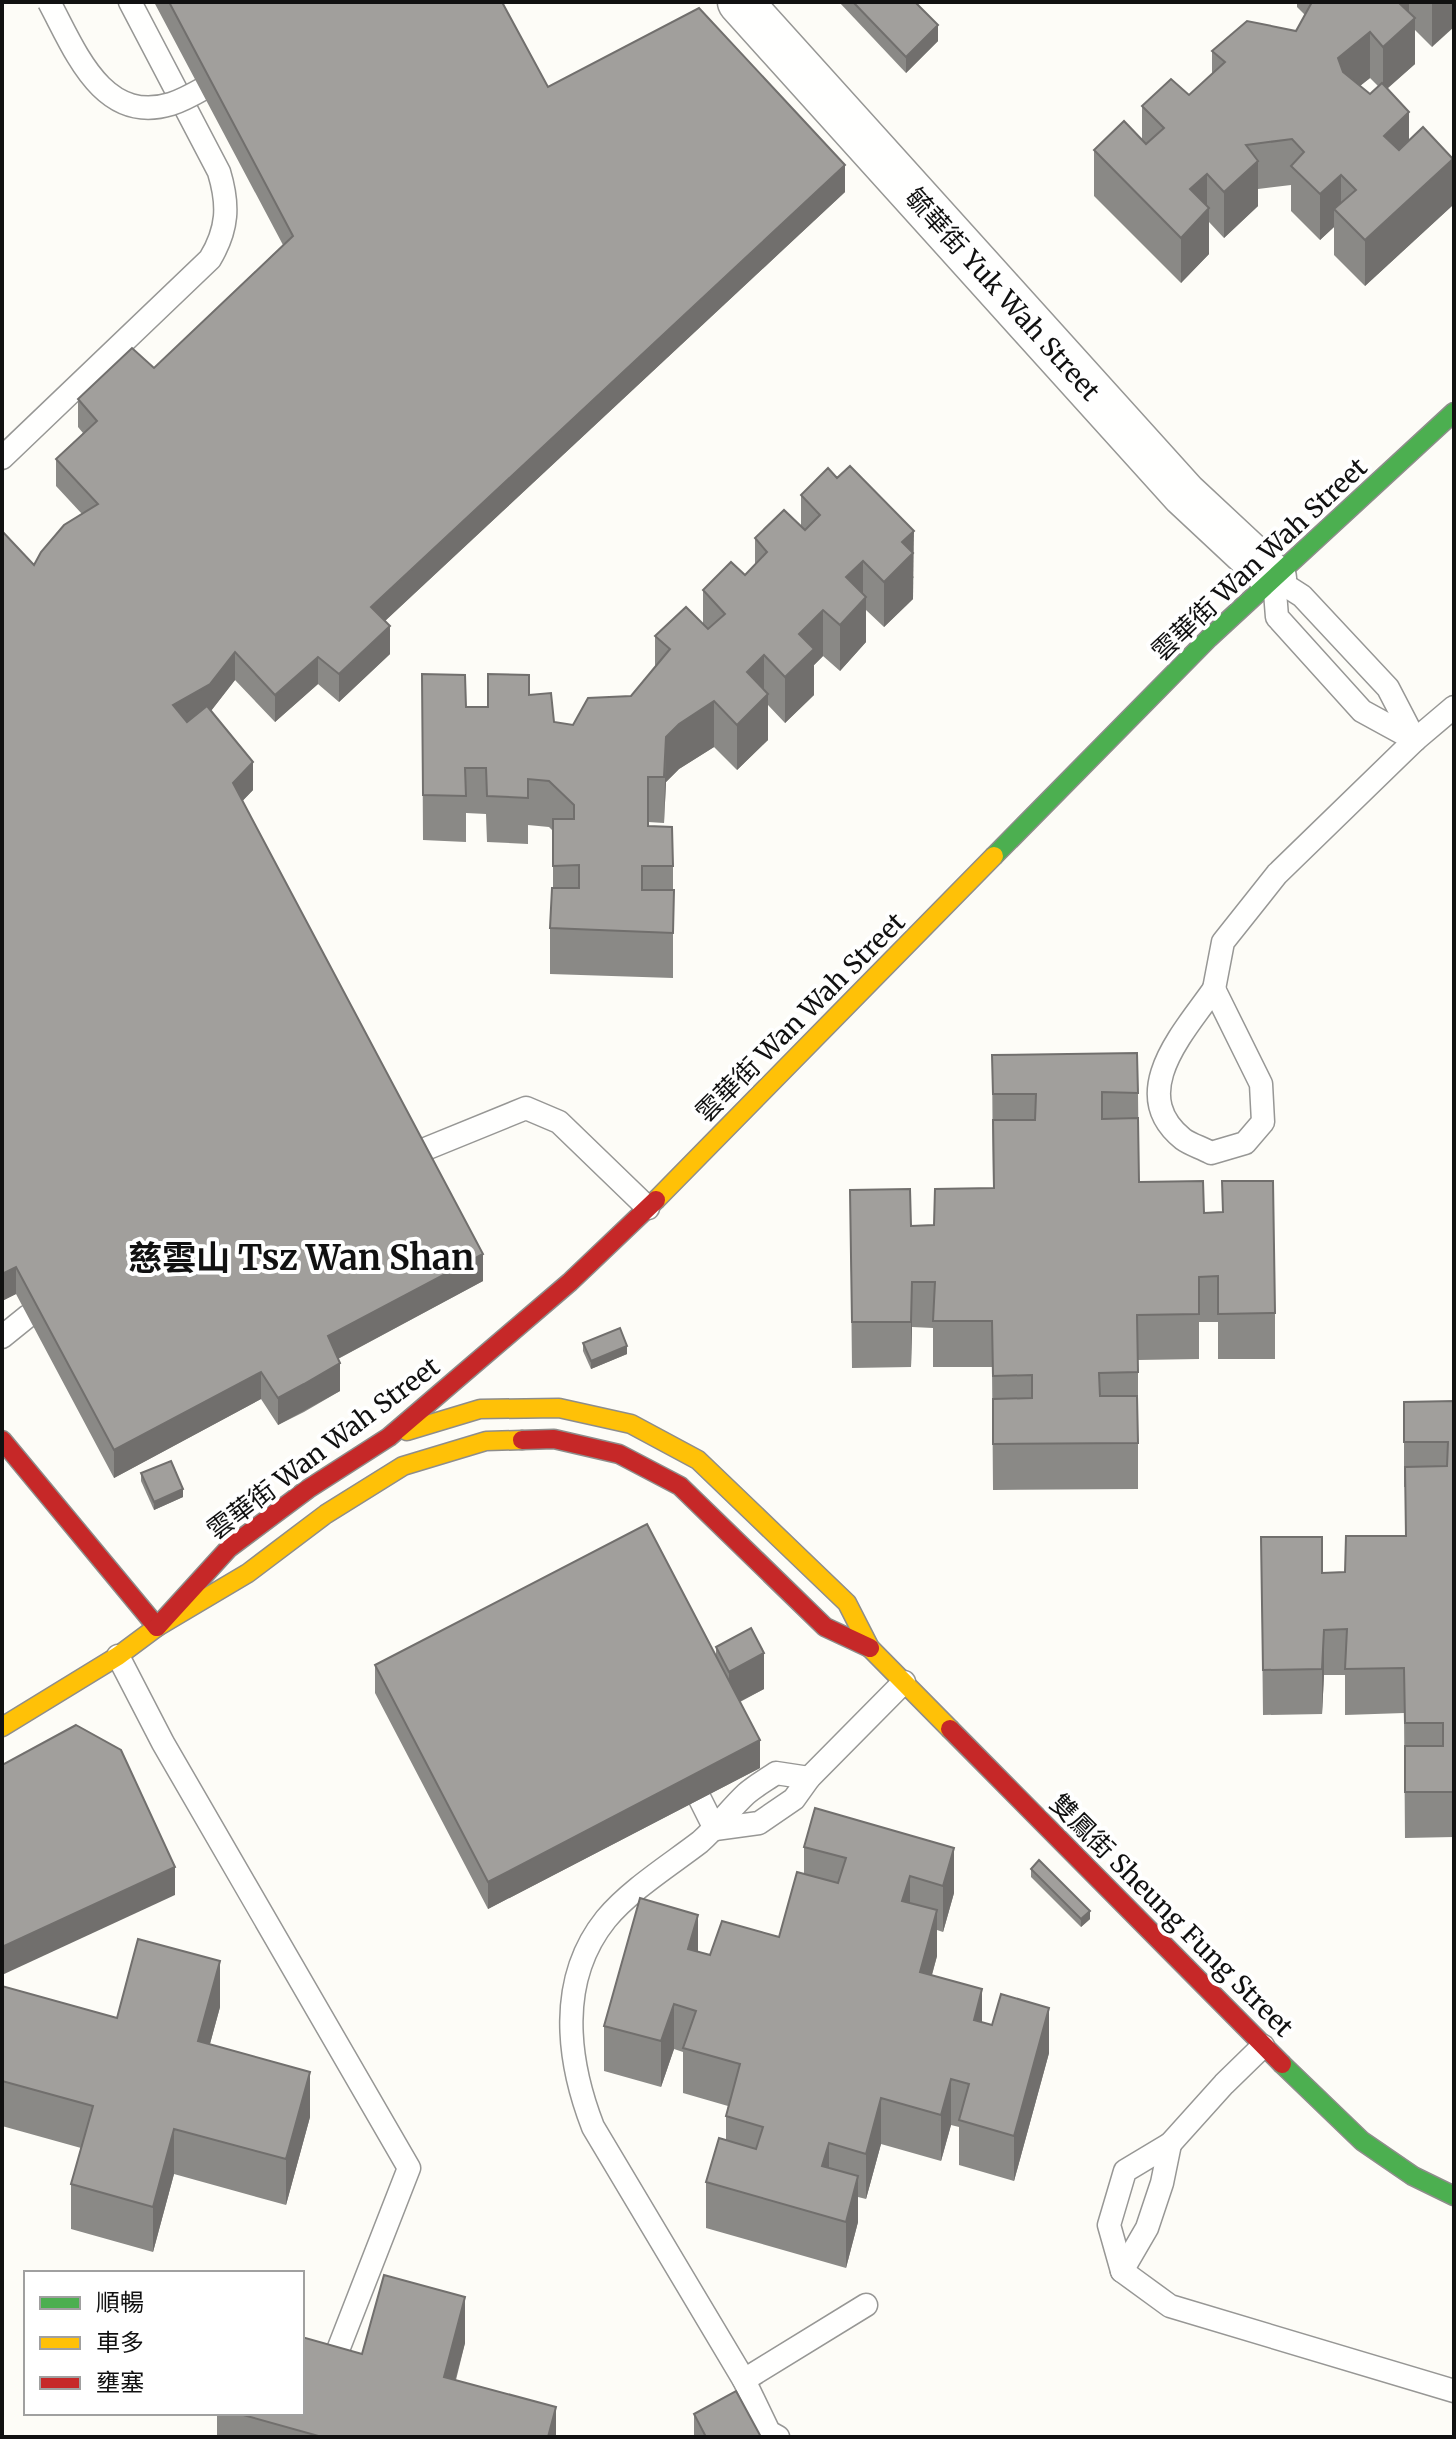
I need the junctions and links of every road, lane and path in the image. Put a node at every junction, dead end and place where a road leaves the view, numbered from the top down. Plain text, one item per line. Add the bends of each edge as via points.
1 (49, 2) edge
2 (130, 2) edge
3 (740, 2) edge
4 (217, 81) edge
5 (1454, 412) edge
6 (2, 458) edge
7 (1274, 578) junction
8 (1454, 707) edge
9 (1415, 740) junction
10 (1214, 989) junction
11 (418, 1152) edge
12 (648, 1208) junction
13 (28, 1316) edge
14 (2, 1337) edge
15 (389, 1437) junction
16 (2, 1440) edge
17 (403, 1466) joint
18 (157, 1627) junction
19 (870, 1648) junction
20 (118, 1656) junction
21 (904, 1682) junction
22 (2, 1727) edge
23 (809, 1778) junction
24 (700, 1799) edge
25 (715, 1829) junction
26 (1263, 2046) junction
27 (1170, 2144) junction
28 (1454, 2196) edge
29 (1122, 2271) junction
30 (866, 2305) dead end
31 (338, 2350) edge
32 (744, 2380) junction
33 (1454, 2391) edge
34 (778, 2437) edge

1 - 4 lane, bridge via 85,69 109,95 154,107 185,99
2 - 6 lane via 219,172 226,195 222,240 210,259
3 - 7 street, 毓華街 Yuk Wah Street via 1184,494
5 - 7 street, 雲華街 Wan Wah Street
7 - 9 lane via 1302,596 1388,688
7 - 9 lane via 1277,617 1362,711
7 - 12 street, 雲華街 Wan Wah Street
8 - 9 lane
9 - 10 lane via 1277,874 1223,942
10 - 10 lane via 1261,1084 1263,1122 1245,1143 1211,1153 1183,1139 1161,1112 1158,1081 1168,1054
11 - 12 lane via 526,1108 559,1122
12 - 15 street, 雲華街 Wan Wah Street
13 - 14 lane
15 - 18 street, 雲華街 Wan Wah Street via 229,1548
15 - 19 street, 雙鳳街 Sheung Fung Street via 480,1409 559,1408 631,1424 698,1460 785,1541 847,1603
16 - 18 street
17 - 18 street, 雲華街 Wan Wah Street via 326,1514 248,1573
17 - 19 street, 雙鳳街 Sheung Fung Street via 486,1441 554,1439 619,1454 680,1486 825,1627
18 - 20 street, 雲華街 Wan Wah Street
19 - 21 street, 雙鳳街 Sheung Fung Street
20 - 22 street, 雲華街 Wan Wah Street
20 - 31 lane via 409,2168
21 - 23 lane
21 - 26 street, 雙鳳街 Sheung Fung Street
23 - 25 lane via 794,1799 759,1823
23 - 25 lane via 776,1773 747,1792
24 - 25 lane
25 - 32 lane via 605,1921 573,1995 571,2047 593,2127
26 - 27 lane
26 - 28 street, 雙鳳街 Sheung Fung Street via 1362,2141
27 - 29 lane via 1147,2228
27 - 29 lane via 1125,2171 1109,2225
29 - 33 lane via 1170,2306
30 - 32 lane
32 - 34 lane via 769,2432

